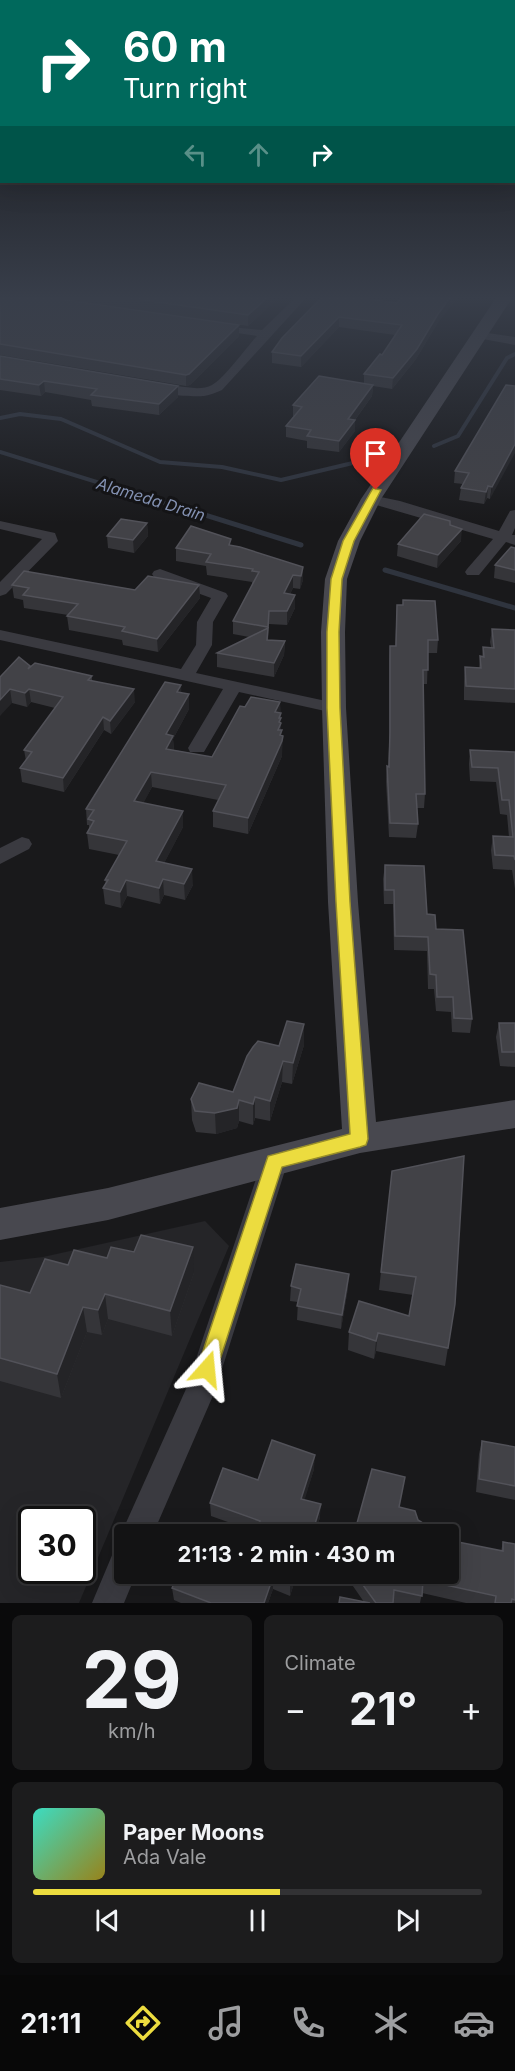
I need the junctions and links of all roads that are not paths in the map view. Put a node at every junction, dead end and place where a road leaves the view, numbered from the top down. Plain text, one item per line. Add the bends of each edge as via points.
1 (231, 373) edge
2 (456, 373) edge
3 (142, 385) edge
4 (373, 494) junction
5 (515, 514) edge
6 (0, 525) edge
7 (509, 538) edge
8 (473, 572) dead end
9 (160, 574) dead end
10 (0, 591) edge
11 (0, 635) edge
12 (184, 676) junction
13 (233, 687) junction
14 (334, 708) junction
15 (197, 748) dead end
16 (22, 844) dead end
17 (0, 857) edge
18 (515, 1114) edge
19 (360, 1139) junction
20 (275, 1161) junction
21 (0, 1224) edge
22 (141, 1524) edge
23 (116, 1584) edge
24 (108, 1603) edge

1 - 3 street via 218,387 205,392
2 - 4 main road
4 - 7 street via 458,525
4 - 14 main road via 349,541 336,579
5 - 7 street
6 - 10 street via 50,536 50,541
7 - 8 street
9 - 12 street via 220,596 205,622 204,645
11 - 12 street
12 - 13 street
13 - 14 street
13 - 15 street
14 - 19 main road
16 - 17 street
18 - 19 main road
19 - 20 main road
20 - 21 main road via 108,1203
20 - 22 street via 200,1391
23 - 24 street

